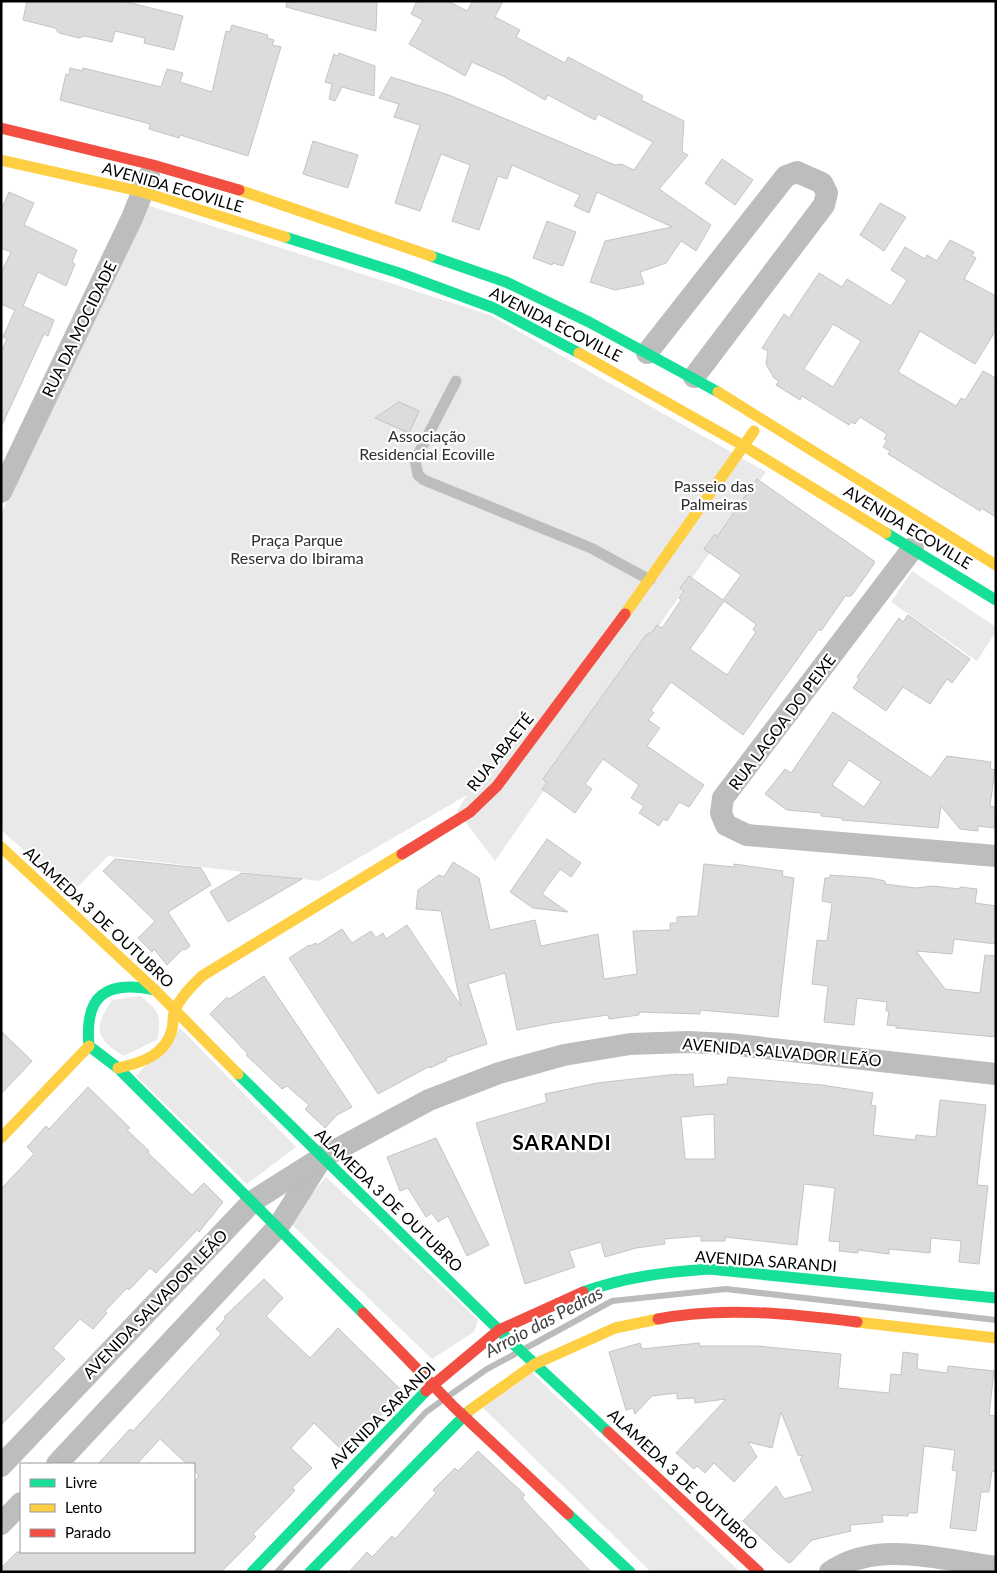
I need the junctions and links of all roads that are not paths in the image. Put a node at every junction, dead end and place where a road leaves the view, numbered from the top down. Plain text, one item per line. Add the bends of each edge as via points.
1 (1, 128) edge
2 (1, 160) edge
3 (153, 165) junction
4 (142, 192) junction
5 (589, 322) junction
6 (576, 342) junction
7 (647, 353) junction
8 (694, 377) junction
9 (456, 381) dead end
10 (761, 419) junction
11 (744, 446) junction
12 (1, 492) edge
13 (913, 548) junction
14 (996, 565) edge
15 (650, 580) junction
16 (996, 600) edge
17 (1, 847) edge
18 (996, 856) edge
19 (116, 955) junction
20 (112, 980) junction
21 (155, 990) junction
22 (174, 1011) junction
23 (90, 1046) junction
24 (118, 1068) junction
25 (996, 1074) edge
26 (1, 1138) edge
27 (321, 1158) junction
28 (254, 1201) junction
29 (278, 1227) junction
30 (996, 1298) edge
31 (504, 1334) junction
32 (996, 1338) edge
33 (532, 1361) junction
34 (435, 1386) junction
35 (459, 1411) junction
36 (58, 1463) edge
37 (1, 1466) edge
38 (20, 1504) edge
39 (1, 1524) edge
40 (996, 1567) edge
41 (314, 1570) edge
42 (252, 1572) edge
43 (630, 1572) edge
44 (759, 1572) edge
45 (830, 1572) edge

1 - 3 street, AVENIDA ECOVILLE
2 - 4 street, AVENIDA ECOVILLE
3 - 4 street, RUA DA MOCIDADE
3 - 5 street, AVENIDA ECOVILLE via 276,202 506,282
4 - 6 street, AVENIDA ECOVILLE via 399,273
4 - 12 street, RUA DA MOCIDADE
5 - 6 street
5 - 7 street, AVENIDA ECOVILLE
6 - 11 street, AVENIDA ECOVILLE
7 - 8 street, AVENIDA ECOVILLE
7 - 8 street via 786,176 797,172 822,183 828,193 824,205
8 - 10 street, AVENIDA ECOVILLE
9 - 15 lane via 416,460 418,475 591,548
10 - 11 street, RUA ABAETÉ
10 - 14 street, AVENIDA ECOVILLE
11 - 13 street, AVENIDA ECOVILLE
11 - 15 street, RUA ABAETÉ
13 - 16 street, AVENIDA ECOVILLE
13 - 18 street, RUA LAGOA DO PEIXE via 723,798 721,813 726,825 747,835
15 - 22 street, RUA ABAETÉ via 484,801 202,976
17 - 19 street, ALAMEDA 3 DE OUTUBRO
19 - 20 street
19 - 21 street, ALAMEDA 3 DE OUTUBRO
20 - 21 street via 122,986
20 - 23 street via 88,1018 86,1031
21 - 22 street, ALAMEDA 3 DE OUTUBRO
22 - 24 street via 171,1032 164,1047 152,1058
22 - 27 street, ALAMEDA 3 DE OUTUBRO
23 - 24 street
23 - 26 street
24 - 28 street
25 - 27 street, AVENIDA SALVADOR LEÃO via 729,1044 630,1044 564,1055 499,1073 429,1100
27 - 28 street, AVENIDA SALVADOR LEÃO
27 - 29 street, AVENIDA SALVADOR LEÃO
27 - 31 street, ALAMEDA 3 DE OUTUBRO
28 - 29 street
28 - 37 street, AVENIDA SALVADOR LEÃO
29 - 34 street
29 - 36 street, AVENIDA SALVADOR LEÃO
30 - 31 street, AVENIDA SARANDI via 709,1269 664,1272 609,1283 574,1296
31 - 33 street, ALAMEDA 3 DE OUTUBRO
31 - 34 street, AVENIDA SARANDI
32 - 33 street via 799,1315 711,1313 668,1317 615,1328
33 - 35 street
33 - 44 street, ALAMEDA 3 DE OUTUBRO
34 - 35 street
34 - 42 street, AVENIDA SARANDI
35 - 41 street
35 - 43 street
38 - 39 street
40 - 45 street via 909,1555 882,1555 862,1556 843,1562

